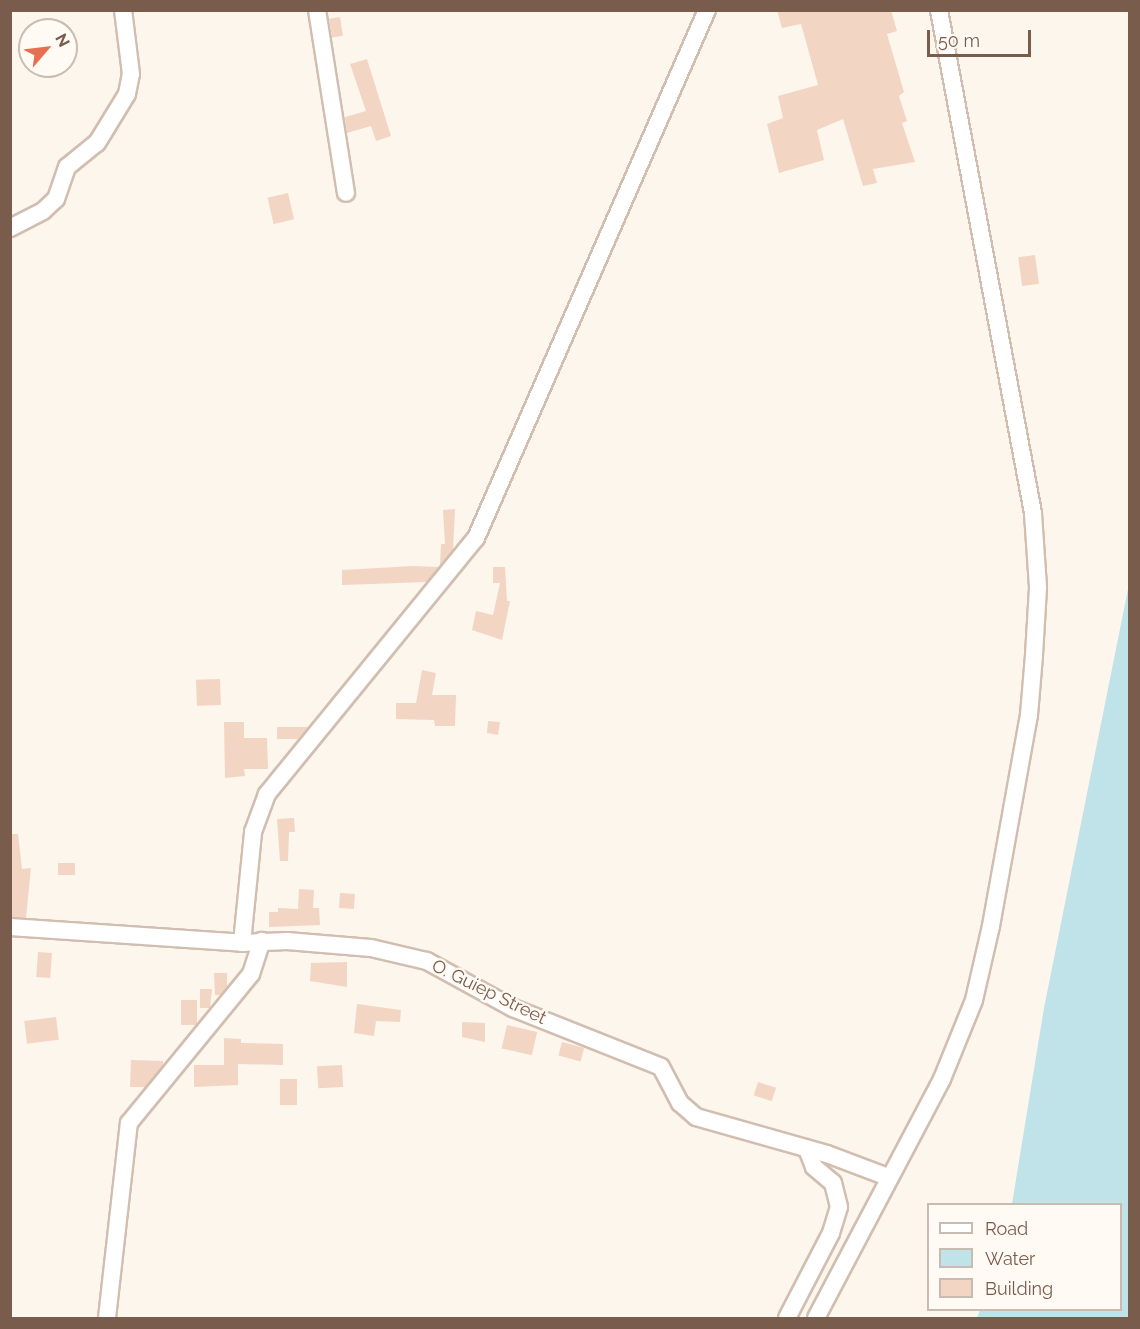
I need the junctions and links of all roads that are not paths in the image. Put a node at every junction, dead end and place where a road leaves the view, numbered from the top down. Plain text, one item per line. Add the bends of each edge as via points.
1 (123, 10) edge
2 (317, 10) edge
3 (707, 10) edge
4 (939, 10) edge
5 (346, 193) dead end
6 (10, 228) edge
7 (10, 927) edge
8 (262, 941) junction
9 (242, 943) junction
10 (807, 1149) junction
11 (888, 1177) junction
12 (106, 1318) edge
13 (787, 1318) edge
14 (816, 1318) edge

1 - 6 street via 131,74 127,94 97,143 67,168 56,199 43,211
2 - 5 street
3 - 9 street via 476,538 267,794 253,832
4 - 11 street via 1020,436 1033,513 1038,587 1029,715 974,1000 942,1079
7 - 9 street, O. Guiep Street
8 - 9 street, O. Guiep Street
8 - 10 street, O. Guiep Street via 371,948 427,961 513,1008 661,1067 680,1103 696,1117
8 - 12 street via 251,974 129,1123
10 - 11 street, O. Guiep Street
10 - 13 street via 814,1167 833,1183 839,1207 831,1233
11 - 14 street

